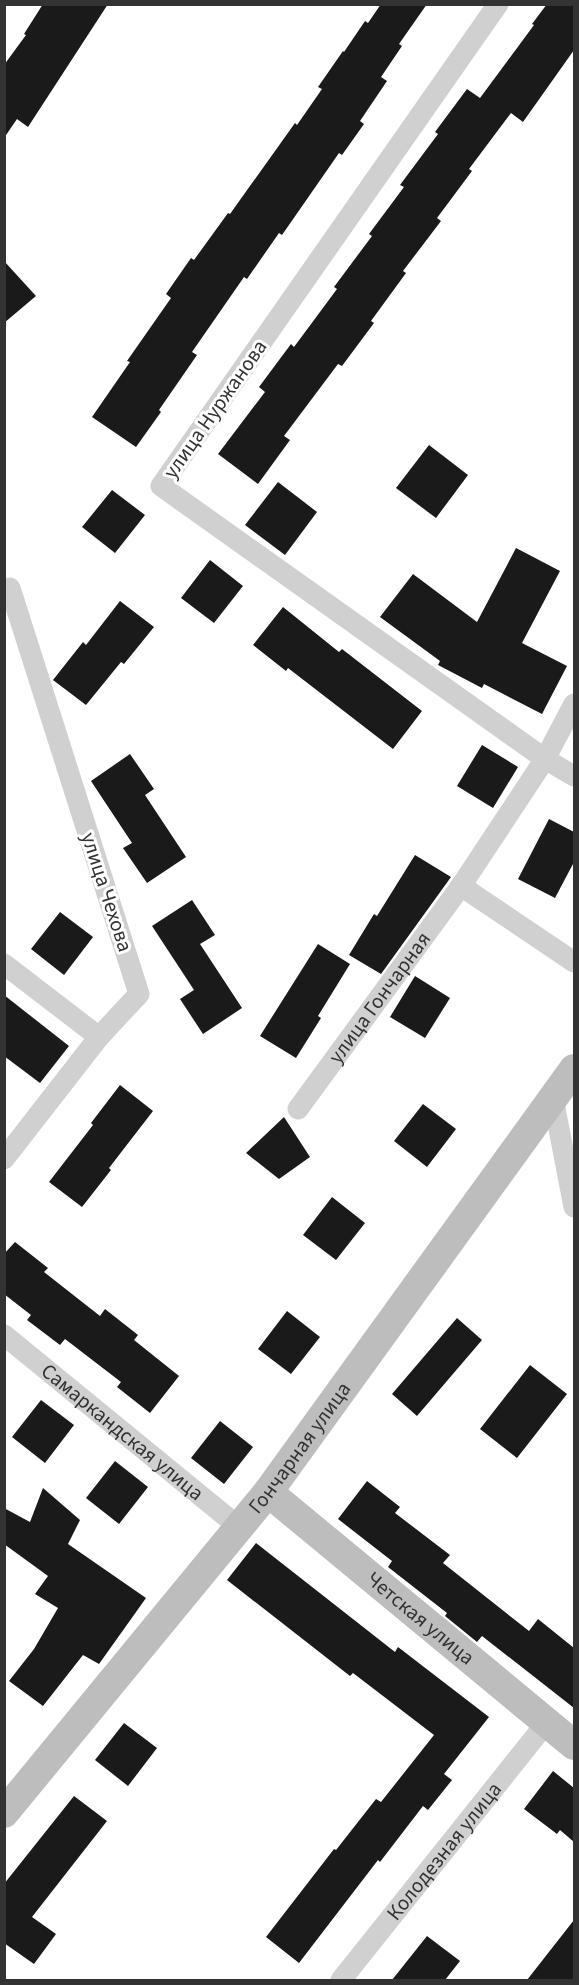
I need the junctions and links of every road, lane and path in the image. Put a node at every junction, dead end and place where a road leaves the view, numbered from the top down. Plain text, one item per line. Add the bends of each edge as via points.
1 (498, 4) edge
2 (7, 591) edge
3 (574, 704) edge
4 (545, 759) junction
5 (574, 776) edge
6 (460, 886) junction
7 (574, 962) edge
8 (4, 964) edge
9 (99, 1037) junction
10 (574, 1069) edge
11 (553, 1098) junction
12 (298, 1109) dead end
13 (4, 1159) edge
14 (574, 1207) edge
15 (4, 1335) edge
16 (268, 1492) junction
17 (240, 1528) junction
18 (547, 1722) junction
19 (574, 1745) edge
20 (4, 1813) edge
21 (341, 1980) edge

1 - 4 street, улица Нуржанова via 161,486
2 - 9 street, улица Чехова via 139,994
3 - 4 street
4 - 5 street, улица Нуржанова
4 - 6 street, улица Гончарная
6 - 7 street
6 - 12 street, улица Гончарная
8 - 9 street
9 - 13 street, улица Чехова
10 - 11 street, Гончарная улица
11 - 14 street
11 - 16 street, Гончарная улица
15 - 17 street, Самаркандская улица
16 - 17 street, Гончарная улица
16 - 18 street, Четская улица
17 - 20 street, Гончарная улица
18 - 19 street, Четская улица
18 - 21 street, Колодезная улица

